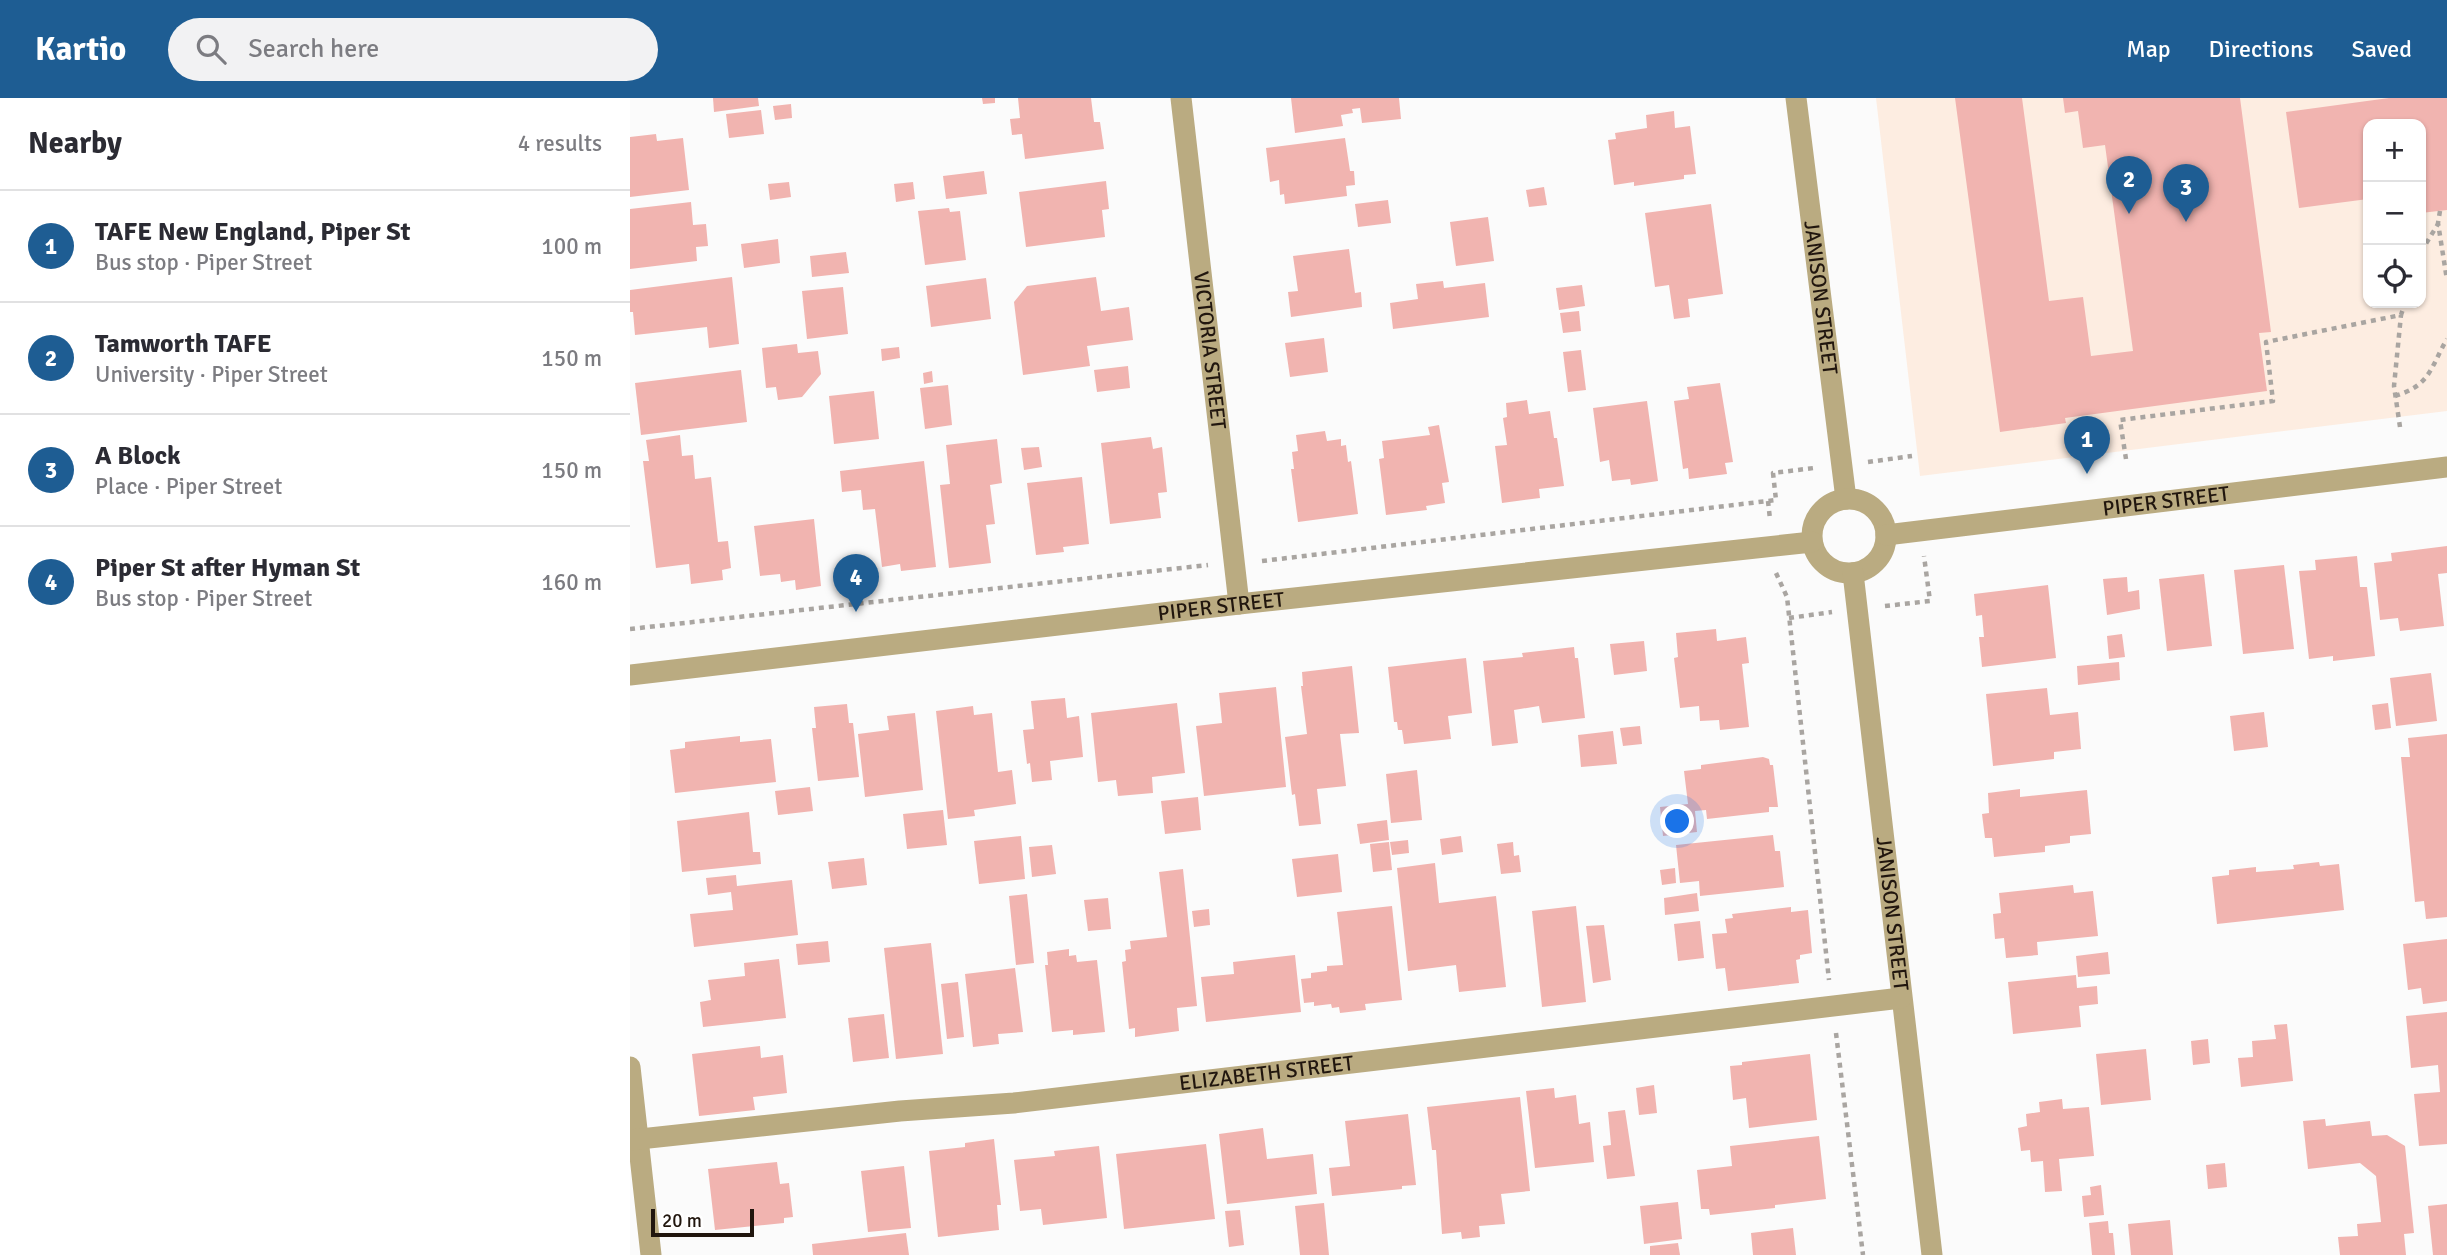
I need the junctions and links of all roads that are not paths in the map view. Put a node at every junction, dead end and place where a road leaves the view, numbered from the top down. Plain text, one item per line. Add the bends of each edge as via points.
1 (1181, 98) edge
2 (1796, 98) edge
3 (2447, 467) edge
4 (1846, 499) junction
5 (1886, 535) junction
6 (1812, 542) junction
7 (1853, 573) junction
8 (1239, 604) junction
9 (630, 675) edge
10 (1901, 998) junction
11 (630, 1067) edge
12 (634, 1140) edge
13 (650, 1255) edge
14 (1932, 1255) edge

1 - 8 street, VICTORIA STREET
2 - 4 street, JANISON STREET
3 - 5 street, PIPER STREET
4 - 5 street via 1858,500 1878,513
4 - 6 street via 1823,509 1815,519
5 - 7 street via 1880,556
6 - 7 street via 1822,562 1842,573
6 - 8 street, PIPER STREET
7 - 10 street, JANISON STREET
8 - 9 street, PIPER STREET
10 - 12 street, ELIZABETH STREET via 1014,1103
10 - 14 street, JANISON STREET
11 - 12 street
12 - 13 street

